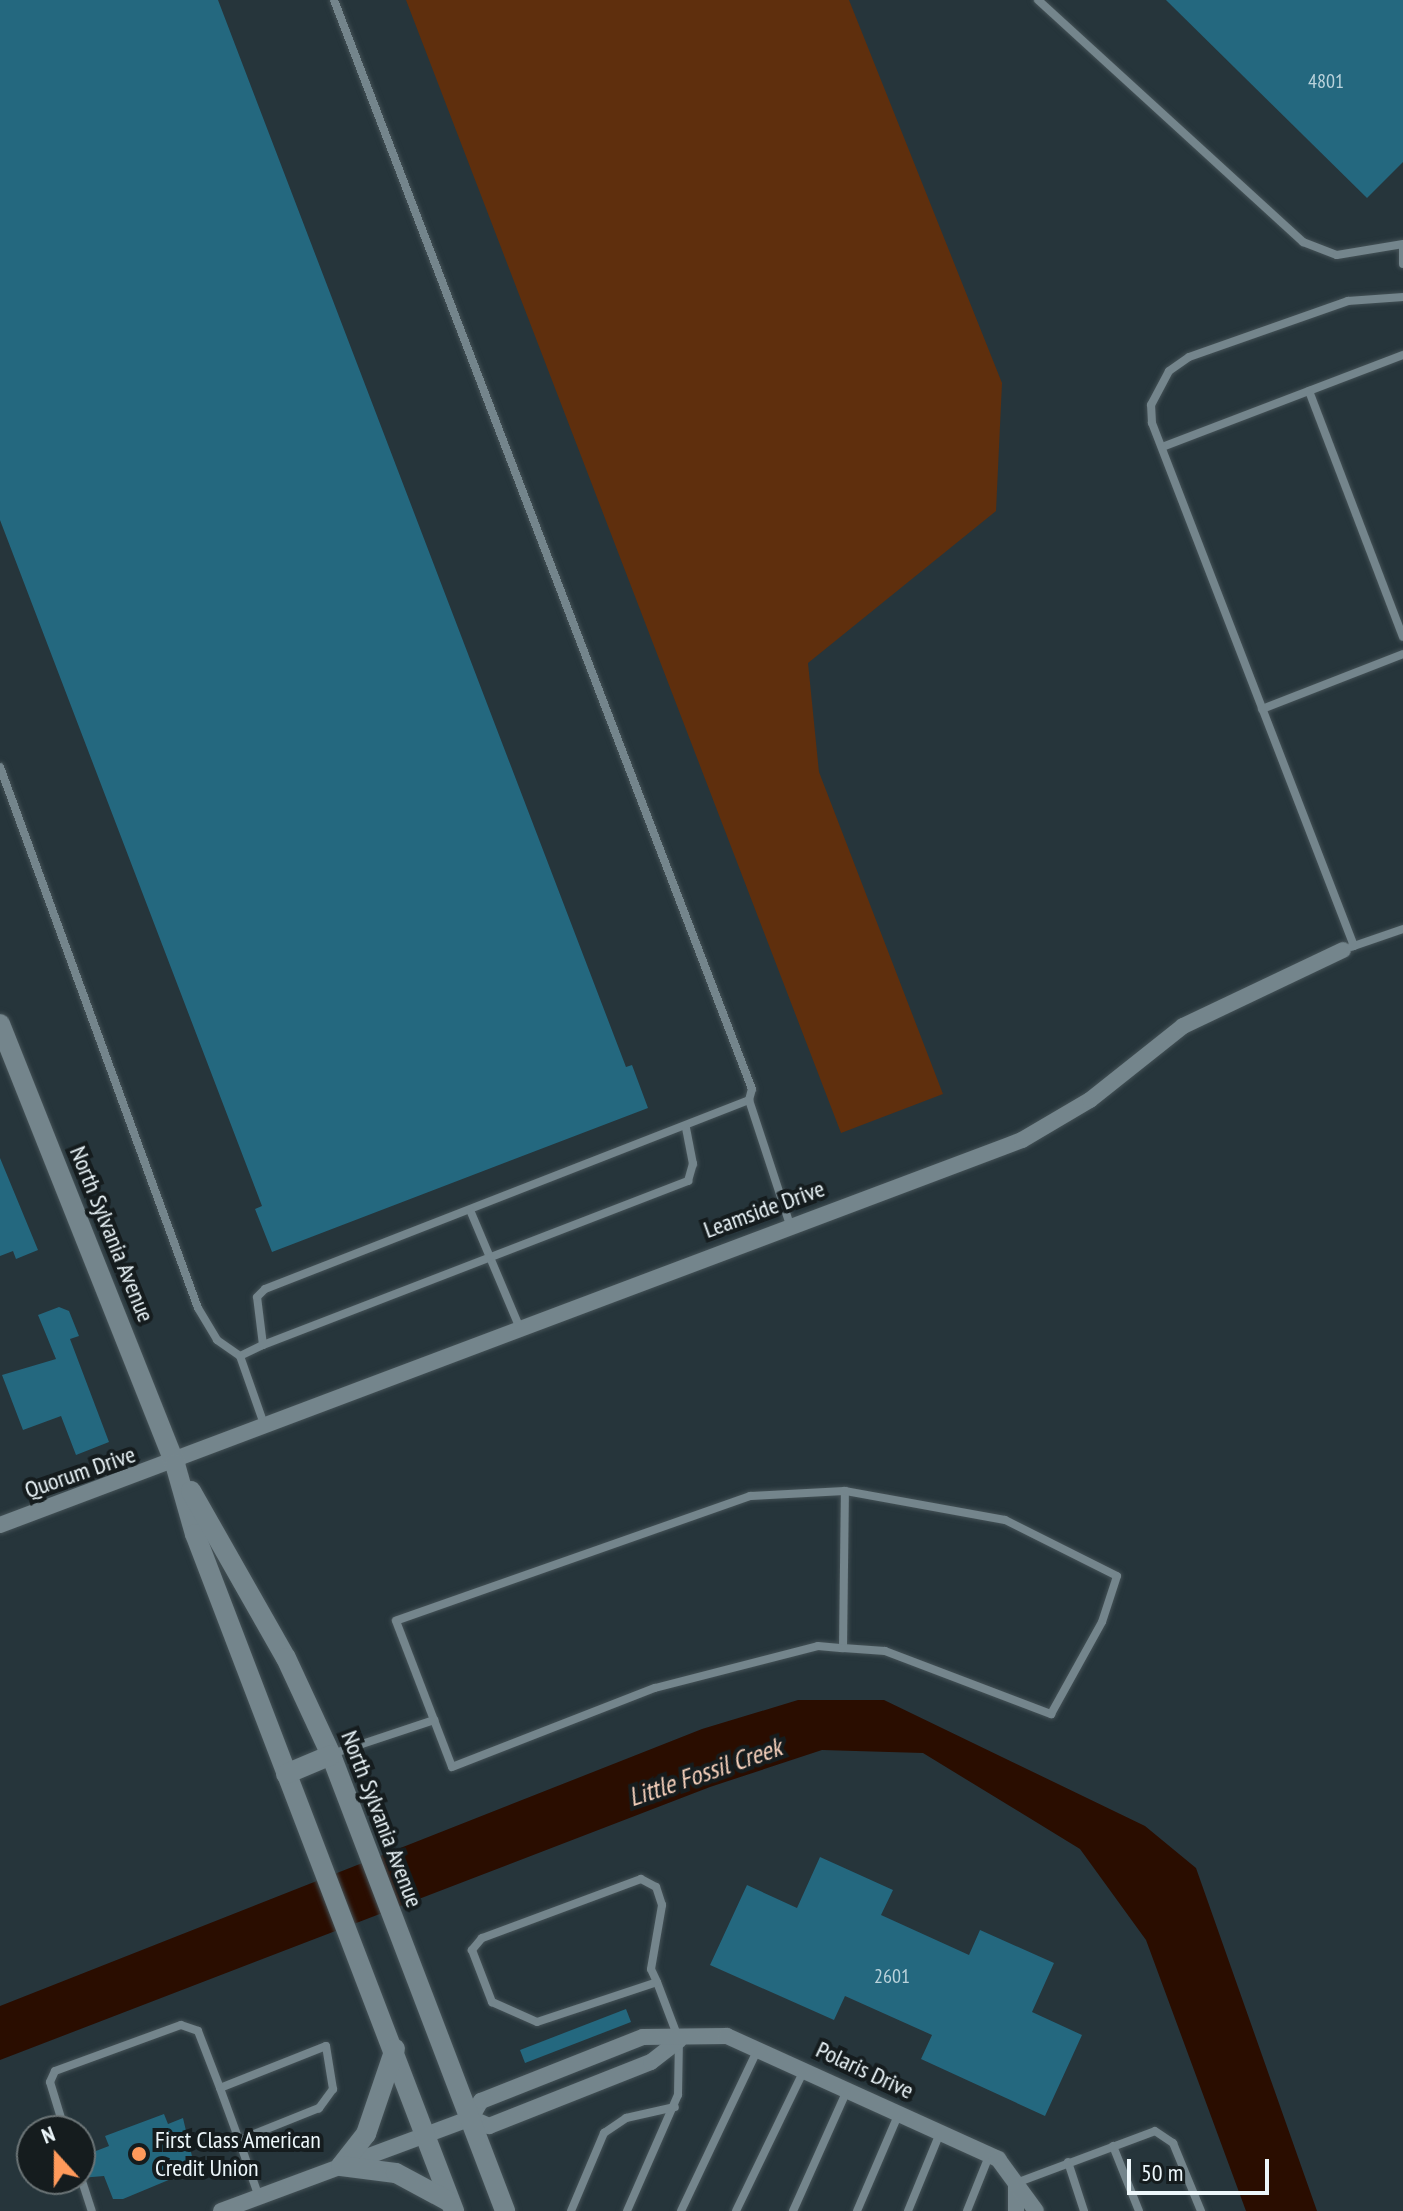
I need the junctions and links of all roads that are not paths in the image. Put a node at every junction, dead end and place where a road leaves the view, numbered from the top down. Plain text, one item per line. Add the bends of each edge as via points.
1 (334, 0) edge
2 (1038, 0) edge
3 (1403, 245) edge
4 (1403, 264) edge
5 (1403, 297) edge
6 (1403, 355) edge
7 (1309, 391) junction
8 (1162, 447) junction
9 (1403, 637) edge
10 (1403, 654) edge
11 (1262, 709) junction
12 (0, 767) edge
13 (1403, 929) edge
14 (1348, 948) junction
15 (0, 1024) edge
16 (749, 1100) junction
17 (686, 1127) junction
18 (470, 1210) junction
19 (790, 1225) junction
20 (491, 1258) junction
21 (519, 1326) junction
22 (263, 1345) junction
23 (240, 1356) junction
24 (265, 1427) junction
25 (175, 1464) junction
26 (845, 1491) junction
27 (0, 1525) edge
28 (843, 1648) junction
29 (434, 1720) junction
30 (331, 1755) junction
31 (286, 1774) junction
32 (657, 1982) junction
33 (679, 2040) junction
34 (759, 2048) junction
35 (395, 2049) junction
36 (805, 2068) junction
37 (220, 2088) junction
38 (848, 2088) junction
39 (675, 2107) junction
40 (899, 2112) junction
41 (60, 2115) edge
42 (471, 2118) junction
43 (941, 2132) junction
44 (425, 2135) junction
45 (239, 2140) junction
46 (1113, 2146) junction
47 (989, 2155) junction
48 (1068, 2162) junction
49 (341, 2166) junction
50 (1016, 2184) junction
51 (259, 2197) junction
52 (452, 2206) edge
53 (221, 2211) edge
54 (505, 2211) edge
55 (571, 2211) edge
56 (627, 2211) edge
57 (681, 2211) edge
58 (736, 2211) edge
59 (793, 2211) edge
60 (857, 2211) edge
61 (908, 2211) edge
62 (967, 2211) edge
63 (1016, 2211) edge
64 (1036, 2211) edge
65 (1084, 2211) edge
66 (1139, 2211) edge
67 (1201, 2211) edge

1 - 16 lane via 752,1089
2 - 3 lane via 1303,242 1337,255
3 - 4 lane
5 - 8 lane via 1348,301 1189,357 1169,371 1151,405
6 - 7 lane
7 - 8 lane
7 - 9 lane
8 - 11 lane
10 - 11 lane
11 - 14 lane
12 - 23 lane via 198,1308 217,1340
13 - 14 lane
14 - 19 street, Leamside Drive via 1183,1026 1090,1100 1022,1140
15 - 25 street, North Sylvania Avenue
16 - 17 lane
16 - 19 lane
17 - 18 lane
17 - 20 lane via 693,1164 688,1181
18 - 20 lane
18 - 22 lane via 265,1289 257,1297
19 - 21 street, Leamside Drive
20 - 21 lane
20 - 22 lane
21 - 24 street, Leamside Drive
22 - 23 lane
23 - 24 lane
24 - 25 street, Leamside Drive
25 - 27 street, Quorum Drive
25 - 30 street, North Sylvania Avenue via 286,1658
25 - 31 street, North Sylvania Avenue
26 - 28 lane
26 - 28 lane via 1005,1520 1117,1576 1102,1622 1051,1714 885,1651
26 - 29 lane via 750,1496 396,1621
28 - 29 lane via 745,1661 452,1767
29 - 30 lane
30 - 31 street
30 - 42 street, North Sylvania Avenue
31 - 35 street, North Sylvania Avenue
32 - 32 lane via 537,2022 492,2002 472,1950 482,1938 641,1879 656,1887 662,1905 652,1951
32 - 33 lane
33 - 34 street, Polaris Drive via 727,2036
33 - 39 lane
33 - 42 street, Polaris Drive via 651,2062 489,2126
33 - 42 street, Polaris Drive via 643,2037 481,2101
34 - 36 street, Polaris Drive
34 - 57 lane
35 - 44 street, North Sylvania Avenue
35 - 49 street via 366,2134
36 - 38 street, Polaris Drive
36 - 58 lane
37 - 41 lane via 198,2031 181,2025 55,2071 50,2082
37 - 45 lane
37 - 45 lane via 326,2046 334,2066 333,2089 319,2108
38 - 40 street, Polaris Drive
38 - 59 lane
39 - 55 lane via 626,2118 604,2133
39 - 56 lane
40 - 43 street, Polaris Drive
40 - 60 lane
42 - 44 street, Polaris Drive
42 - 54 street, North Sylvania Avenue
43 - 47 street, Polaris Drive
43 - 61 lane
44 - 49 street, Polaris Drive
44 - 52 street, North Sylvania Avenue
45 - 51 lane
46 - 48 lane
46 - 66 lane
46 - 67 lane via 1155,2131 1173,2143
47 - 50 street, Polaris Drive
47 - 62 lane
48 - 50 lane
48 - 65 lane
49 - 51 street, Polaris Drive
49 - 52 street via 396,2173
50 - 63 street
50 - 64 street, Polaris Drive
51 - 53 street, Polaris Drive

